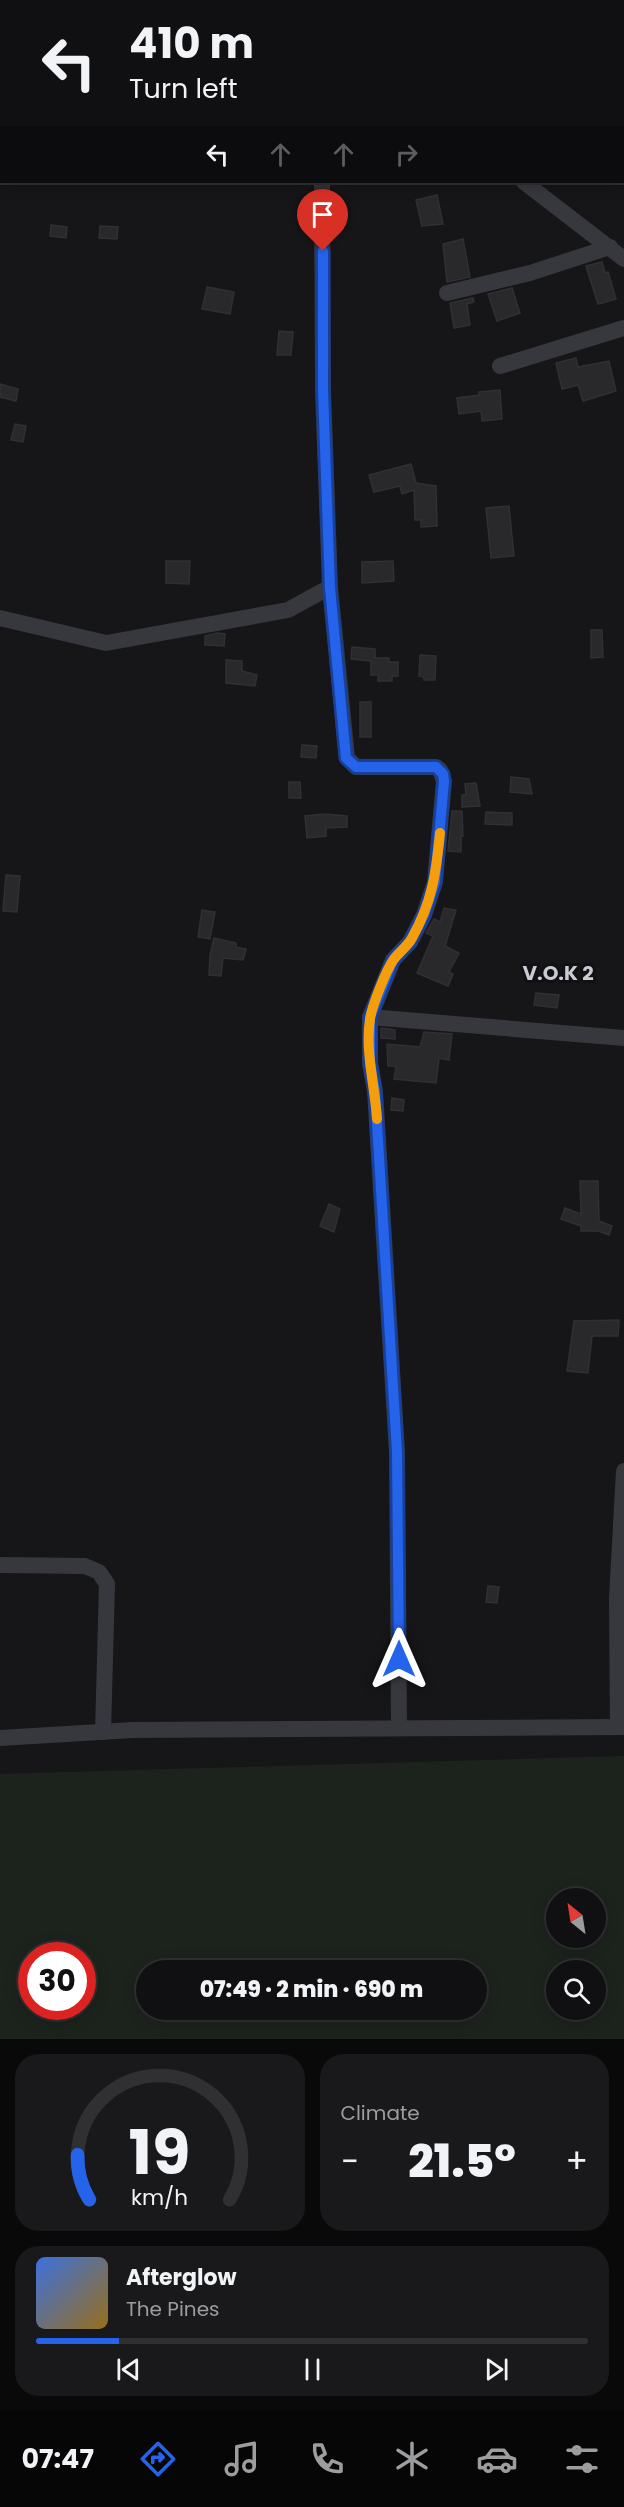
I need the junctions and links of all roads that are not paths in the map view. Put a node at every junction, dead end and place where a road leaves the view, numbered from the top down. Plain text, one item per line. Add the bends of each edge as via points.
1 (322, 183) edge
2 (525, 183) edge
3 (610, 247) junction
4 (624, 259) edge
5 (447, 293) dead end
6 (624, 328) edge
7 (500, 366) dead end
8 (330, 588) junction
9 (0, 618) edge
10 (370, 1017) junction
11 (624, 1038) edge
12 (624, 1471) edge
13 (0, 1565) edge
14 (621, 1727) edge
15 (399, 1728) junction
16 (103, 1732) junction
17 (0, 1738) edge

1 - 8 street via 323,390
2 - 3 street
3 - 4 street
3 - 5 street via 530,273
6 - 7 street
8 - 9 street via 288,609 106,643
8 - 10 street via 346,758 356,767 436,767 444,781 435,882 424,915 410,942 393,960
10 - 11 street
10 - 15 street via 397,1452
12 - 14 street via 617,1598
13 - 16 street via 85,1566 99,1572 107,1584
14 - 15 street
15 - 16 street
16 - 17 street

